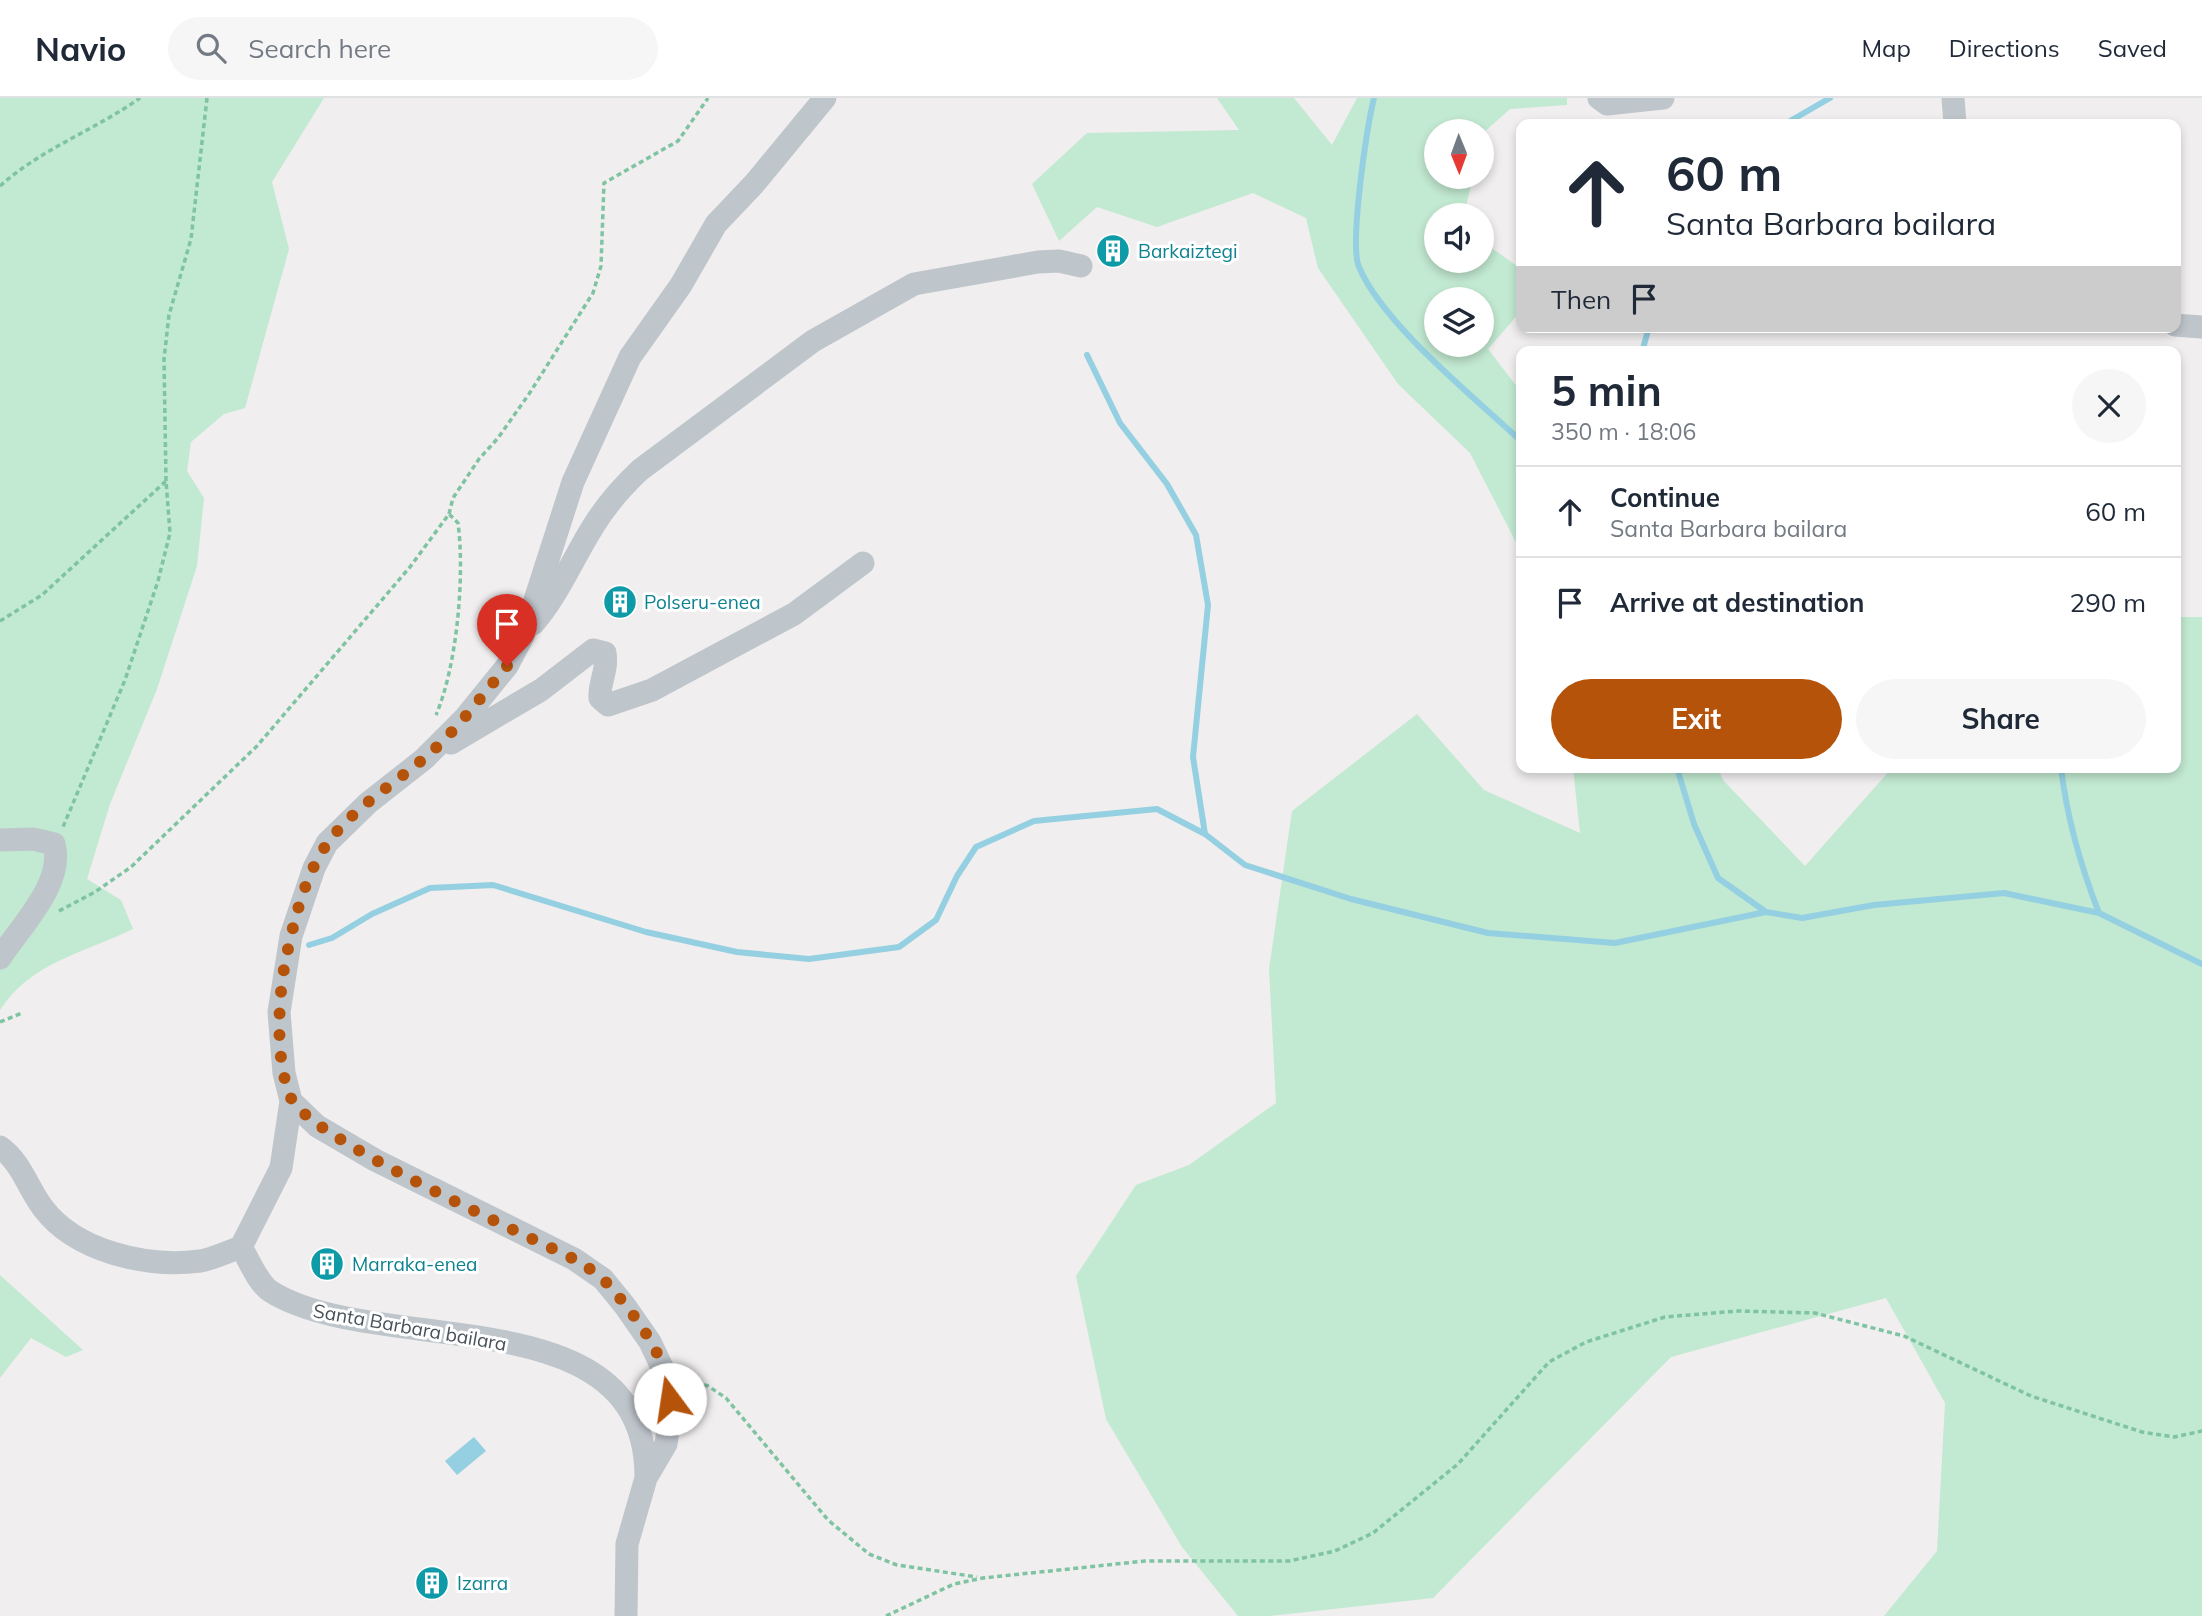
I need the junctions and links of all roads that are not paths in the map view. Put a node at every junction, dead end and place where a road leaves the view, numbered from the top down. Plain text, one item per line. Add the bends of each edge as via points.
1 (825, 98) edge
2 (1599, 98) edge
3 (1662, 98) edge
4 (1954, 98) edge
5 (1955, 119) edge
6 (1081, 266) dead end
7 (2181, 325) edge
8 (2202, 327) edge
9 (863, 563) dead end
10 (524, 634) junction
11 (424, 759) junction
12 (0, 840) edge
13 (0, 958) edge
14 (292, 1101) junction
15 (0, 1147) edge
16 (241, 1247) junction
17 (646, 1478) junction
18 (626, 1616) edge

1 - 10 street via 716,224 681,285 630,357 572,482
2 - 3 street via 1607,104
4 - 5 street
6 - 10 street via 1038,262 914,284 813,341 640,470 616,493 543,613
7 - 8 street
9 - 11 street via 794,614 626,701 608,705 600,698 607,667 605,653 593,650 541,690
10 - 11 street via 507,666
11 - 14 street via 327,843 314,868 281,983 284,1073
12 - 13 street via 54,844 58,857 54,876 38,905
14 - 16 street via 281,1168
14 - 17 street via 317,1126 375,1160 574,1259 603,1279 650,1342 666,1376 670,1417 666,1444
15 - 16 street via 13,1157 43,1208 63,1229 91,1244 136,1258 180,1263
16 - 17 street, Santa Barbara bailara via 267,1289 307,1310 509,1344 569,1359 607,1385 639,1426 646,1448
17 - 18 street via 628,1544

